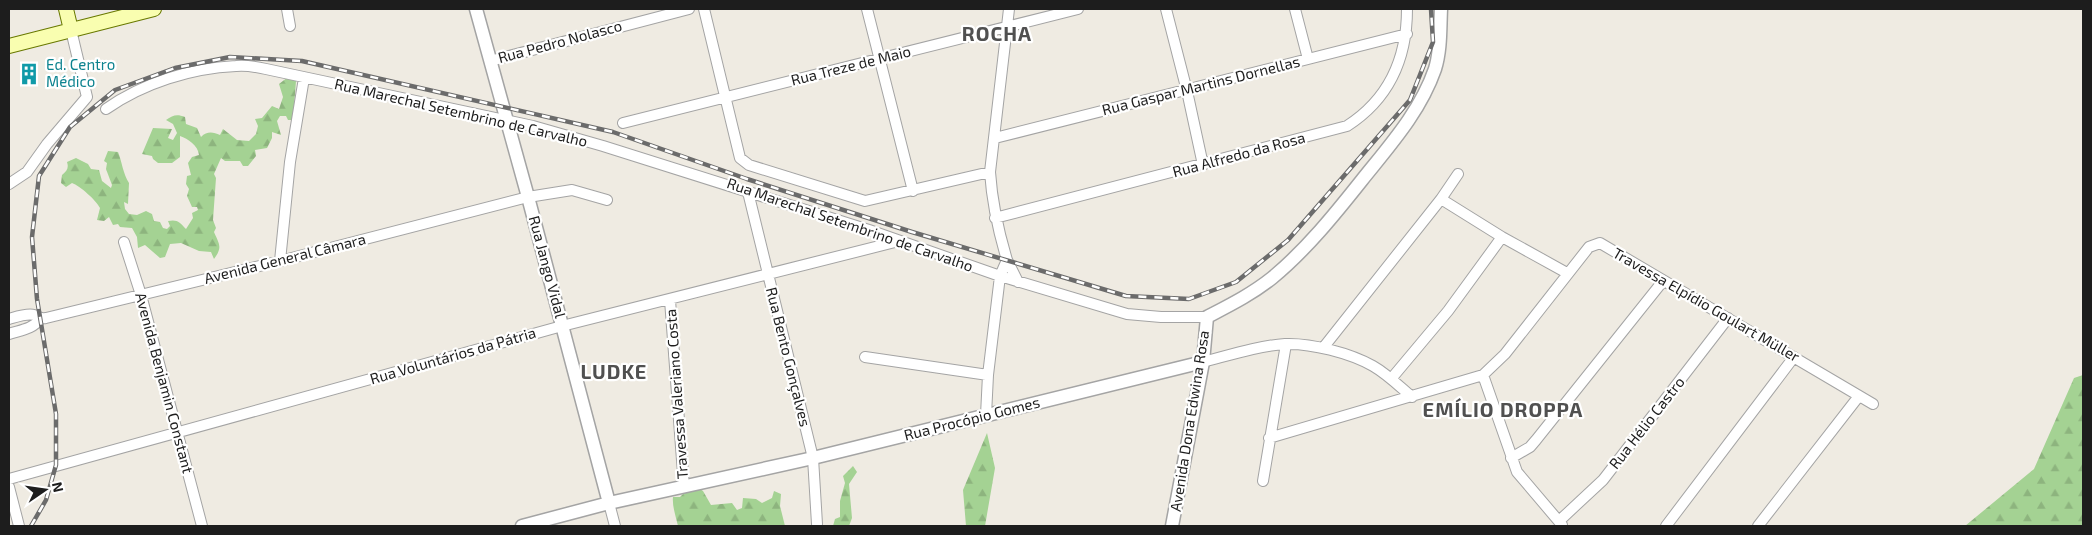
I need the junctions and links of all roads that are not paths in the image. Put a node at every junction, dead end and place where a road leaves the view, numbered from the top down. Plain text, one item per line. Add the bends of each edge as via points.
1 (120, 9) edge
2 (154, 9) edge
3 (287, 9) edge
4 (476, 9) edge
5 (688, 9) edge
6 (704, 9) edge
7 (867, 9) edge
8 (1009, 9) edge
9 (1078, 9) edge
10 (1166, 9) edge
11 (1295, 9) edge
12 (1408, 9) edge
13 (1440, 9) edge
14 (99, 15) edge
15 (69, 20) edge
16 (290, 26) dead end
17 (1007, 26) junction
18 (1407, 34) junction
19 (9, 36) edge
20 (9, 46) edge
21 (880, 59) junction
22 (1308, 59) junction
23 (490, 61) junction
24 (304, 78) junction
25 (1187, 91) junction
26 (725, 98) junction
27 (106, 109) dead end
28 (507, 122) junction
29 (623, 123) dead end
30 (995, 138) junction
31 (1204, 165) junction
32 (990, 172) junction
33 (1458, 174) dead end
34 (9, 184) edge
35 (913, 191) junction
36 (748, 192) junction
37 (528, 197) junction
38 (1441, 199) junction
39 (607, 200) dead end
40 (995, 218) junction
41 (1502, 237) junction
42 (899, 241) junction
43 (124, 242) dead end
44 (1007, 260) junction
45 (280, 261) junction
46 (1567, 273) junction
47 (768, 274) junction
48 (1000, 276) junction
49 (1664, 281) junction
50 (1018, 282) junction
51 (141, 295) junction
52 (670, 300) junction
53 (1207, 316) junction
54 (1728, 318) junction
55 (9, 319) edge
56 (40, 319) junction
57 (562, 326) junction
58 (9, 334) edge
59 (1286, 344) junction
60 (1323, 348) junction
61 (865, 357) dead end
62 (1794, 357) junction
63 (1203, 362) junction
64 (988, 375) junction
65 (1483, 376) junction
66 (1391, 379) junction
67 (1859, 396) junction
68 (1412, 397) junction
69 (1873, 404) dead end
70 (986, 415) junction
71 (178, 433) junction
72 (1269, 438) junction
73 (813, 458) junction
74 (1511, 458) junction
75 (9, 480) edge
76 (1262, 481) dead end
77 (9, 486) edge
78 (684, 487) junction
79 (609, 504) junction
80 (817, 524) dead end
81 (1561, 524) edge
82 (19, 526) edge
83 (202, 526) edge
84 (522, 526) edge
85 (615, 526) edge
86 (1172, 526) edge
87 (1666, 526) edge
88 (1758, 526) edge

1 - 14 main road
2 - 14 main road
3 - 16 street
4 - 23 street, Rua Jango Vidal
5 - 23 street, Rua Pedro Nolasco
6 - 26 street
7 - 21 street
8 - 17 street
9 - 17 street, Rua Treze de Maio
10 - 25 street
11 - 22 street
12 - 18 street, Rua Alfredo da Rosa
13 - 53 street, Rua Marechal Setembrino de Carvalho via 1435,69 1404,128 1328,223 1274,276
14 - 15 main road
15 - 19 main road
15 - 20 main road
15 - 34 street via 87,97 27,172
17 - 21 street, Rua Treze de Maio
17 - 30 street
18 - 22 street, Rua Gaspar Martins Dornellas
18 - 31 street, Rua Alfredo da Rosa via 1399,64 1386,89 1364,115 1347,126
21 - 26 street, Rua Treze de Maio
21 - 35 street
22 - 25 street, Rua Gaspar Martins Dornellas
23 - 28 street, Rua Jango Vidal
24 - 27 street, Rua Marechal Setembrino de Carvalho via 266,68 237,66 197,71 163,80 125,96
24 - 28 street, Rua Marechal Setembrino de Carvalho
24 - 45 street via 290,162
25 - 30 street, Rua Gaspar Martins Dornellas
25 - 31 street
26 - 29 street, Rua Treze de Maio
26 - 35 street via 740,158 750,165 865,201
28 - 36 street, Rua Marechal Setembrino de Carvalho via 603,146
28 - 37 street, Rua Jango Vidal
30 - 32 street
31 - 40 street, Rua Alfredo da Rosa
32 - 35 street
32 - 40 street
33 - 38 street
36 - 42 street, Rua Marechal Setembrino de Carvalho
36 - 47 street, Rua Bento Gonçalves
37 - 39 street, Avenida General Câmara via 572,190
37 - 45 street, Avenida General Câmara
37 - 57 street, Rua Jango Vidal
38 - 41 street
38 - 60 street
40 - 44 street
41 - 46 street
41 - 66 street via 1448,311
42 - 47 street, Rua Voluntários da Pátria
42 - 48 street, Rua Marechal Setembrino de Carvalho
43 - 51 street, Avenida Benjamin Constant
44 - 48 street
44 - 50 street
45 - 51 street, Avenida General Câmara
46 - 49 street, Travessa Elpídio Goulart Müller via 1589,247 1600,243
46 - 65 street, Travessa Elpídio Goulart Müller via 1505,354
47 - 52 street, Rua Voluntários da Pátria
47 - 73 street, Rua Bento Gonçalves
48 - 50 street, Rua Marechal Setembrino de Carvalho
48 - 64 street
49 - 54 street, Travessa Elpídio Goulart Müller
49 - 74 street via 1530,447
50 - 53 street, Rua Marechal Setembrino de Carvalho via 1128,314
51 - 56 street, Avenida General Câmara
51 - 71 street, Avenida Benjamin Constant
52 - 57 street, Rua Voluntários da Pátria
52 - 78 street, Travessa Valeriano Costa
53 - 63 street, Avenida Dona Edwina Rosa
54 - 62 street, Travessa Elpídio Goulart Müller
54 - 81 street, Rua Hélio Castro via 1603,480
55 - 56 street, Avenida General Câmara via 34,315
56 - 58 street, Avenida General Câmara via 29,328
57 - 71 street, Rua Voluntários da Pátria
57 - 79 street, Rua Jango Vidal
59 - 60 street, Rua Procópio Gomes
59 - 63 street, Rua Procópio Gomes via 1255,348
59 - 72 street
60 - 66 street, Rua Procópio Gomes via 1357,358
61 - 64 street
62 - 67 street, Travessa Elpídio Goulart Müller
62 - 87 street
63 - 70 street, Rua Procópio Gomes
63 - 86 street, Avenida Dona Edwina Rosa
64 - 70 street
65 - 68 street, Travessa Elpídio Goulart Müller
65 - 74 street
66 - 68 street, Rua Procópio Gomes
67 - 69 street, Travessa Elpídio Goulart Müller
67 - 88 street
68 - 72 street, Travessa Elpídio Goulart Müller
70 - 73 street, Rua Procópio Gomes
71 - 75 street, Rua Voluntários da Pátria
71 - 83 street, Avenida Benjamin Constant
72 - 76 street
73 - 78 street, Rua Procópio Gomes
73 - 80 street, Rua Bento Gonçalves
74 - 81 street via 1524,482
77 - 82 street
78 - 79 street, Rua Procópio Gomes
79 - 84 street, Rua Procópio Gomes
79 - 85 street, Rua Jango Vidal

